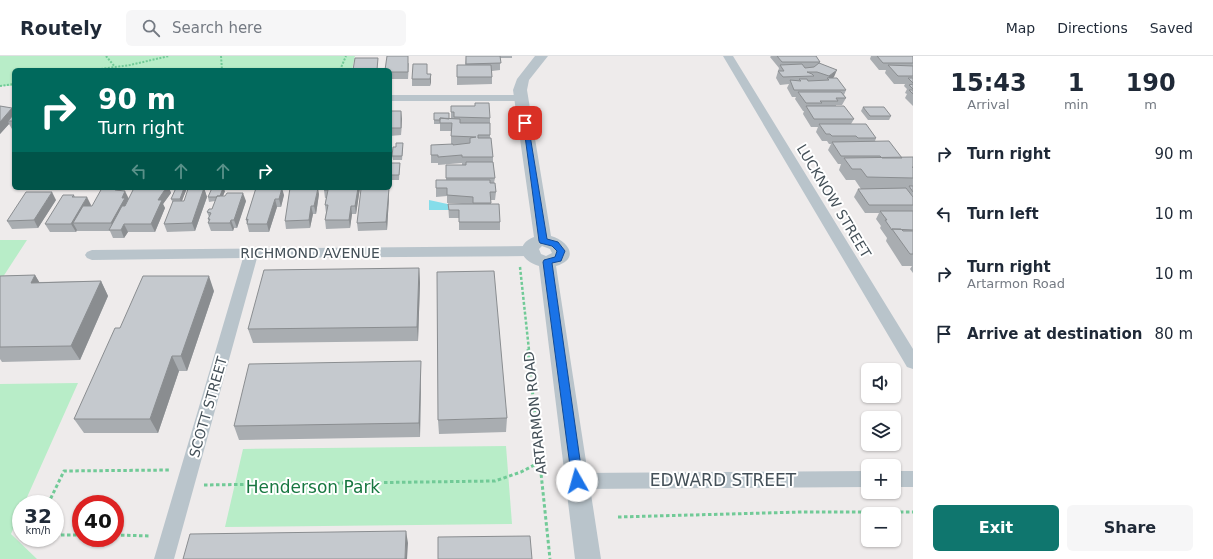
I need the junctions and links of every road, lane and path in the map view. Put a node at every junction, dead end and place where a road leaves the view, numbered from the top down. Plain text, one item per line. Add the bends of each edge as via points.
1 (106, 56) edge
2 (169, 56) edge
3 (221, 56) edge
4 (346, 56) edge
5 (542, 56) edge
6 (728, 56) edge
7 (115, 67) junction
8 (108, 68) edge
9 (222, 68) edge
10 (341, 68) edge
11 (12, 84) edge
12 (0, 86) edge
13 (392, 98) edge
14 (521, 98) junction
15 (543, 241) junction
16 (251, 254) junction
17 (92, 255) dead end
18 (538, 257) junction
19 (520, 267) dead end
20 (913, 363) edge
21 (540, 462) junction
22 (190, 470) junction
23 (861, 479) edge
24 (901, 479) edge
25 (913, 479) edge
26 (577, 481) junction
27 (184, 486) junction
28 (52, 495) edge
29 (913, 512) edge
30 (618, 517) dead end
31 (124, 535) edge
32 (171, 536) junction
33 (164, 559) edge
34 (550, 559) edge
35 (588, 559) edge

1 - 7 path
2 - 7 path
3 - 9 path
4 - 10 path
5 - 14 street via 521,84
6 - 20 street, LUCKNOW STREET
7 - 8 path
11 - 12 path
13 - 14 street
14 - 15 street
15 - 18 street via 530,247
15 - 18 street via 555,244 561,251 558,259
16 - 17 street, RICHMOND AVENUE
16 - 18 street, RICHMOND AVENUE
16 - 22 street, SCOTT STREET
18 - 26 street
19 - 21 path, ARTARMON ROAD
21 - 27 path via 495,481
21 - 34 path, ARTARMON ROAD
22 - 27 street, SCOTT STREET
22 - 28 path via 64,471
23 - 26 street, EDWARD STREET
24 - 25 street
26 - 35 street
27 - 32 street, SCOTT STREET
29 - 30 path via 794,512
31 - 32 path
32 - 33 street, SCOTT STREET

